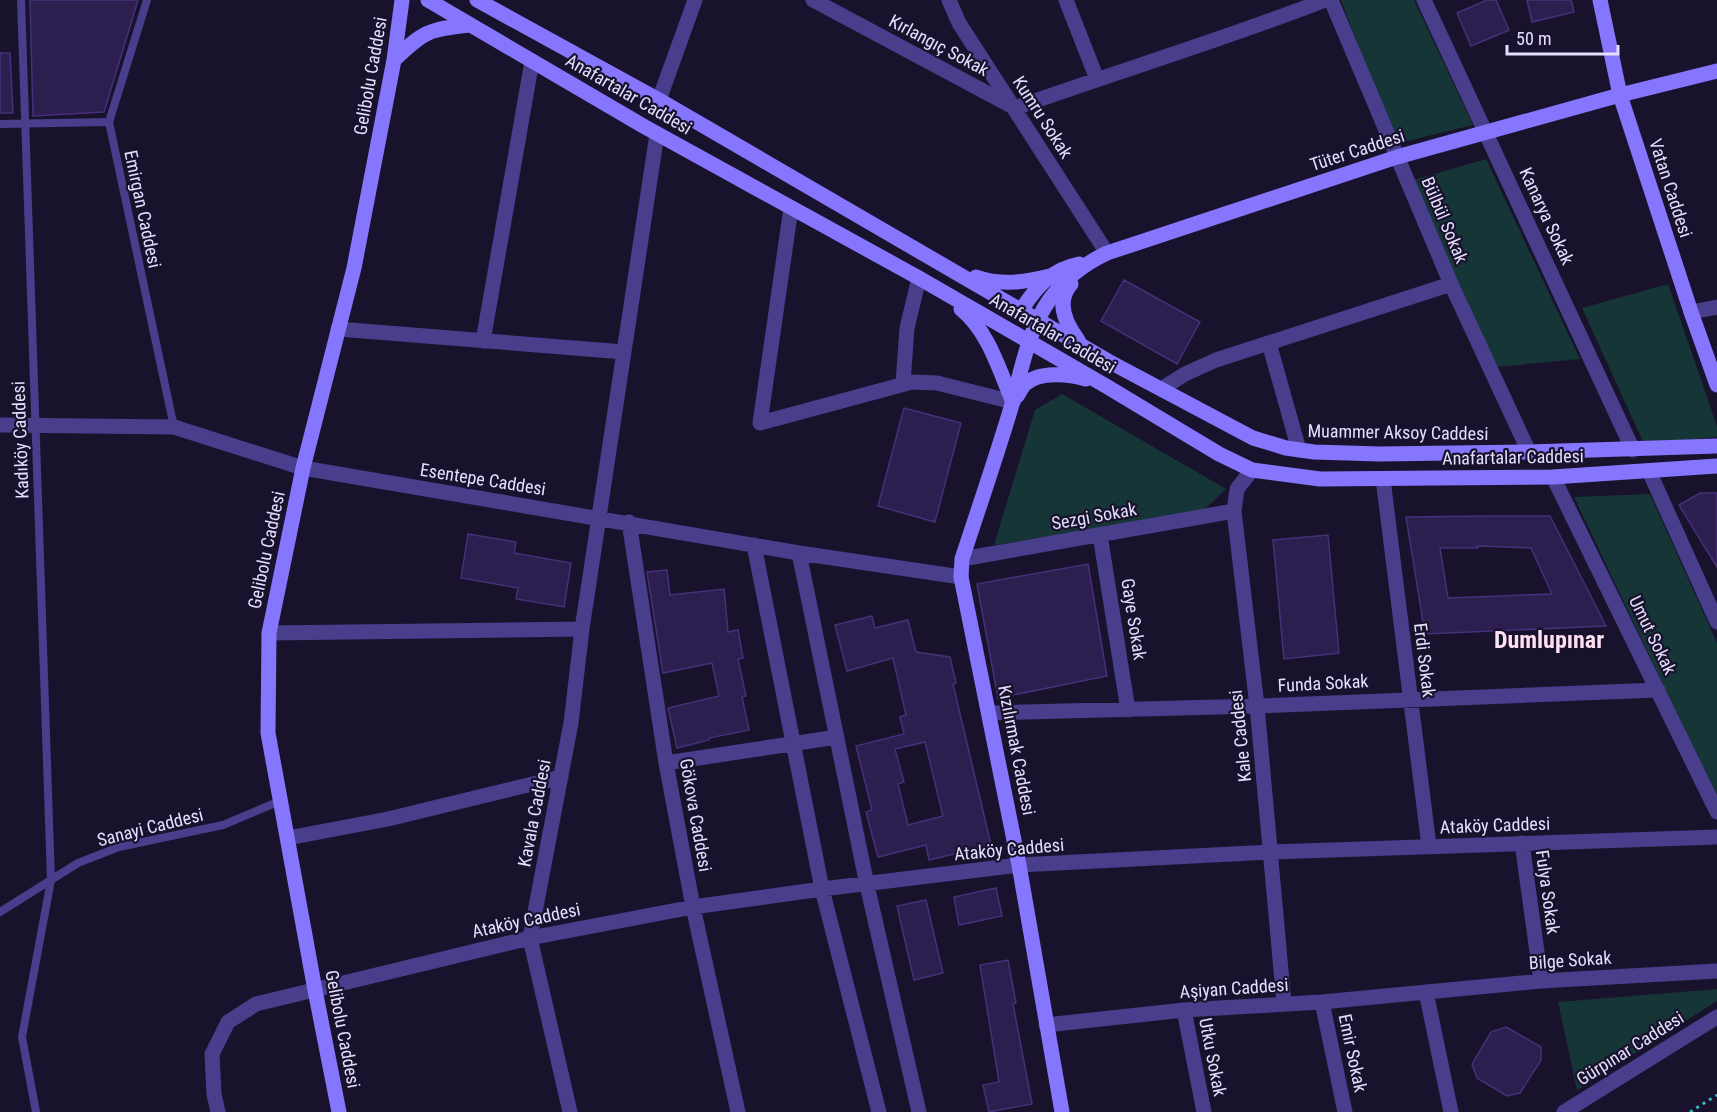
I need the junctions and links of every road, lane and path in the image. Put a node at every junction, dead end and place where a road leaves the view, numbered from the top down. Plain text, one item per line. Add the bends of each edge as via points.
1 (21, 0) edge
2 (147, 0) edge
3 (402, 0) edge
4 (428, 0) edge
5 (477, 0) edge
6 (695, 0) edge
7 (813, 0) edge
8 (949, 0) edge
9 (1066, 0) edge
10 (1325, 0) edge
11 (1331, 0) edge
12 (1424, 0) edge
13 (1600, 0) edge
14 (470, 25) junction
15 (394, 60) junction
16 (532, 61) junction
17 (1717, 71) edge
18 (1097, 79) junction
19 (1620, 95) junction
20 (659, 100) junction
21 (1015, 108) junction
22 (109, 122) junction
23 (25, 123) junction
24 (0, 124) edge
25 (1487, 131) junction
26 (657, 134) junction
27 (1397, 157) junction
28 (791, 207) junction
29 (1107, 253) junction
30 (1090, 261) junction
31 (951, 269) junction
32 (1050, 276) junction
33 (919, 278) junction
34 (1450, 284) junction
35 (1717, 307) edge
36 (1022, 309) junction
37 (1691, 312) junction
38 (1038, 319) junction
39 (338, 329) junction
40 (483, 341) junction
41 (1030, 342) junction
42 (1269, 343) junction
43 (1082, 345) junction
44 (624, 352) junction
45 (903, 383) junction
46 (1717, 385) edge
47 (1106, 386) junction
48 (1161, 389) junction
49 (1013, 402) junction
50 (0, 425) edge
51 (34, 425) junction
52 (174, 427) junction
53 (1717, 446) edge
54 (1299, 450) junction
55 (1633, 450) junction
56 (1529, 452) junction
57 (1717, 466) edge
58 (303, 468) junction
59 (1252, 470) junction
60 (1649, 471) junction
61 (1553, 477) junction
62 (1383, 479) junction
63 (1234, 511) junction
64 (598, 518) junction
65 (629, 522) junction
66 (1100, 535) junction
67 (754, 545) junction
68 (799, 553) junction
69 (962, 559) junction
70 (961, 577) junction
71 (1717, 622) edge
72 (582, 629) junction
73 (269, 633) junction
74 (1658, 690) junction
75 (1410, 699) junction
76 (1257, 706) junction
77 (1128, 710) junction
78 (990, 713) junction
79 (837, 737) junction
80 (794, 744) junction
81 (666, 763) junction
82 (561, 777) junction
83 (282, 800) junction
84 (1717, 812) edge
85 (1717, 837) edge
86 (288, 838) junction
87 (1522, 843) junction
88 (1429, 846) junction
89 (1271, 852) junction
90 (1019, 866) junction
91 (51, 880) junction
92 (867, 885) junction
93 (822, 889) junction
94 (693, 907) junction
95 (0, 912) edge
96 (530, 938) junction
97 (1717, 971) edge
98 (1541, 981) junction
99 (315, 990) junction
100 (1425, 992) junction
101 (1322, 1002) junction
102 (1284, 1003) junction
103 (1184, 1010) junction
104 (1717, 1017) edge
105 (1046, 1026) junction
106 (1717, 1095) edge
107 (36, 1112) edge
108 (218, 1112) edge
109 (339, 1112) edge
110 (570, 1112) edge
111 (738, 1112) edge
112 (879, 1112) edge
113 (919, 1112) edge
114 (1062, 1112) edge
115 (1204, 1112) edge
116 (1345, 1112) edge
117 (1451, 1112) edge
118 (1564, 1112) edge
119 (1690, 1112) edge

1 - 23 lane, Kadıköy Caddesi
2 - 22 lane, Emirgan Caddesi
3 - 15 street, Gelibolu Caddesi
4 - 14 street, Anafartalar Caddesi
5 - 20 street, Anafartalar Caddesi
6 - 20 street
7 - 21 street, Kırlangıç Sokak
8 - 21 street, Kumru Sokak
9 - 18 street
10 - 18 street via 1245,31
11 - 27 street, Bülbül Sokak
12 - 25 street, Kanarya Sokak
13 - 19 street, Vatan Caddesi
14 - 15 street via 438,28 417,38
14 - 16 street, Anafartalar Caddesi
15 - 39 street, Gelibolu Caddesi via 354,268
16 - 26 street, Anafartalar Caddesi
16 - 40 street
17 - 19 street, Tüter Caddesi
18 - 21 street
19 - 25 street, Tüter Caddesi
19 - 37 street, Vatan Caddesi
20 - 31 street, Anafartalar Caddesi
21 - 29 street, Kumru Sokak
22 - 23 lane
22 - 52 lane, Emirgan Caddesi
23 - 24 lane
23 - 51 lane, Kadıköy Caddesi
25 - 27 street, Tüter Caddesi
25 - 55 street, Kanarya Sokak
26 - 28 street, Anafartalar Caddesi
26 - 44 street, Kavala Caddesi
27 - 29 street, Tüter Caddesi
27 - 34 street, Bülbül Sokak
28 - 33 street, Anafartalar Caddesi
28 - 45 street via 760,423
29 - 30 street, Tüter Caddesi
30 - 32 street via 1068,266
30 - 38 street, Tüter Caddesi via 1068,277
30 - 43 street via 1066,288 1062,302 1064,316
31 - 32 street via 990,282
31 - 36 street, Anafartalar Caddesi
32 - 36 street
33 - 41 street, Anafartalar Caddesi
33 - 45 street via 907,328
33 - 49 street via 973,319 986,337
34 - 42 street
34 - 56 street, Bülbül Sokak
35 - 37 street
36 - 38 street, Anafartalar Caddesi
37 - 46 street, Vatan Caddesi
38 - 41 street, Tüter Caddesi
38 - 43 street, Muammer Aksoy Caddesi
39 - 40 street
39 - 58 street, Gelibolu Caddesi
40 - 44 street
41 - 47 street, Anafartalar Caddesi
41 - 49 street, Kızılırmak Caddesi
42 - 48 street via 1216,360
42 - 54 street
43 - 48 street, Muammer Aksoy Caddesi
44 - 64 street, Kavala Caddesi
45 - 49 street via 930,382
47 - 49 street via 1077,376 1040,377 1025,383
47 - 59 street, Anafartalar Caddesi
48 - 54 street, Muammer Aksoy Caddesi via 1253,438
49 - 69 street, Kızılırmak Caddesi
50 - 51 street, Esentepe Caddesi
51 - 52 street, Esentepe Caddesi
51 - 91 lane, Kadıköy Caddesi
52 - 58 street, Esentepe Caddesi
53 - 55 street, Muammer Aksoy Caddesi
54 - 56 street, Muammer Aksoy Caddesi via 1380,454
55 - 56 street, Muammer Aksoy Caddesi
57 - 60 street, Anafartalar Caddesi
58 - 64 street, Esentepe Caddesi
58 - 73 street, Gelibolu Caddesi
59 - 62 street, Anafartalar Caddesi via 1320,479
59 - 63 street, Kale Caddesi via 1237,489
60 - 61 street, Anafartalar Caddesi
60 - 71 street
61 - 62 street, Anafartalar Caddesi
61 - 74 street, Umut Sokak
62 - 75 street, Erdi Sokak
63 - 66 street, Sezgi Sokak
63 - 76 street, Kale Caddesi
64 - 65 street, Esentepe Caddesi
64 - 72 street, Kavala Caddesi
65 - 67 street, Esentepe Caddesi
65 - 81 street, Gökova Caddesi
66 - 69 street, Sezgi Sokak
66 - 77 street, Gaye Sokak
67 - 68 street, Esentepe Caddesi
67 - 80 street
68 - 70 street, Esentepe Caddesi
68 - 79 street
69 - 70 street, Kızılırmak Caddesi
70 - 78 street, Kızılırmak Caddesi
72 - 73 street
72 - 82 street, Kavala Caddesi
73 - 83 street, Gelibolu Caddesi via 268,733
74 - 75 street, Funda Sokak
74 - 84 street, Umut Sokak
75 - 76 street, Funda Sokak
75 - 88 street, Erdi Sokak
76 - 77 street, Funda Sokak
76 - 89 street, Kale Caddesi
77 - 78 street, Funda Sokak
78 - 90 street, Kızılırmak Caddesi
79 - 80 street
79 - 92 street
80 - 81 street
80 - 93 street
81 - 94 street, Gökova Caddesi
82 - 86 street via 388,819
82 - 96 street, Kavala Caddesi
83 - 86 street, Gelibolu Caddesi
83 - 91 lane, Sanayi Caddesi via 224,825 119,847 78,863
85 - 87 street, Ataköy Caddesi
86 - 99 street, Gelibolu Caddesi
87 - 88 street, Ataköy Caddesi
87 - 98 street, Fulya Sokak
88 - 89 street, Ataköy Caddesi
89 - 90 street, Ataköy Caddesi
89 - 102 street, Kale Caddesi
90 - 92 street, Ataköy Caddesi
90 - 105 street, Kızılırmak Caddesi
91 - 95 lane, Sanayi Caddesi
91 - 107 lane, Kadıköy Caddesi via 22,1037
92 - 93 street, Ataköy Caddesi
92 - 113 street
93 - 94 street, Ataköy Caddesi
93 - 112 street
94 - 96 street, Ataköy Caddesi
94 - 111 street, Gökova Caddesi
96 - 99 street, Ataköy Caddesi
96 - 110 street, Kavala Caddesi
97 - 98 street, Bilge Sokak
98 - 100 street, Bilge Sokak
99 - 108 street, Ataköy Caddesi via 256,1004 228,1022 212,1054
99 - 109 street, Gelibolu Caddesi
100 - 101 street, Aşiyan Caddesi
100 - 117 street
101 - 102 street, Aşiyan Caddesi
101 - 116 street, Emir Sokak
102 - 103 street, Aşiyan Caddesi
103 - 105 street, Aşiyan Caddesi
103 - 115 street, Utku Sokak
104 - 118 street, Gürpınar Caddesi
105 - 114 street, Kızılırmak Caddesi
106 - 119 path

